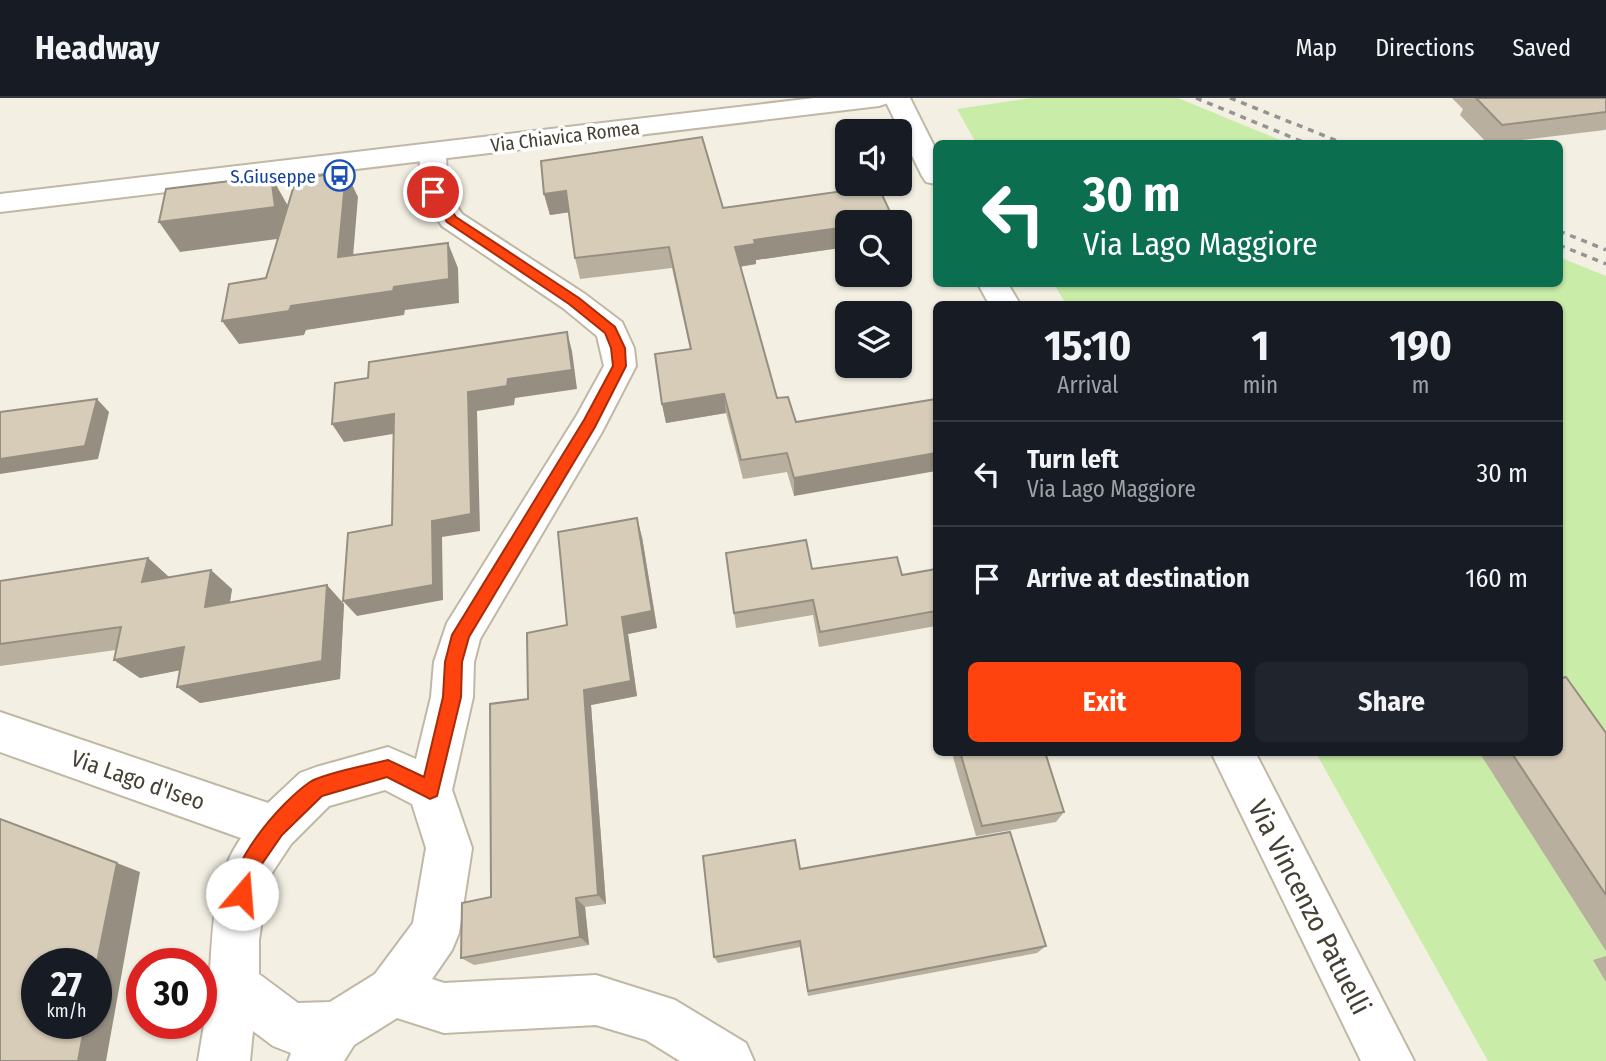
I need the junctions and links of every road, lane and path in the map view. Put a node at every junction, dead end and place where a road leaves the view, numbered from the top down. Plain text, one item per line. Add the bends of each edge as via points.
1 (879, 98) edge
2 (897, 98) edge
3 (433, 151) junction
4 (933, 170) edge
5 (0, 203) edge
6 (0, 732) edge
7 (1234, 756) edge
8 (430, 790) junction
9 (275, 828) junction
10 (234, 986) junction
11 (393, 992) junction
12 (325, 1044) edge
13 (224, 1061) edge
14 (728, 1061) edge
15 (1388, 1061) edge

1 - 3 street, Via Chiavica Romea
2 - 4 street
3 - 5 street, Via Chiavica Romea
3 - 8 street via 433,192 452,220 611,330 620,366 461,635
6 - 9 street, Via Lago d'Iseo
7 - 15 street, Via Vincenzo Patuelli
8 - 9 street via 388,768 316,788
8 - 11 street via 449,848 435,933
9 - 10 street via 246,871 235,940
10 - 12 street via 291,1028
10 - 13 street
11 - 12 street
11 - 14 street via 444,1007 596,1000 657,1018

